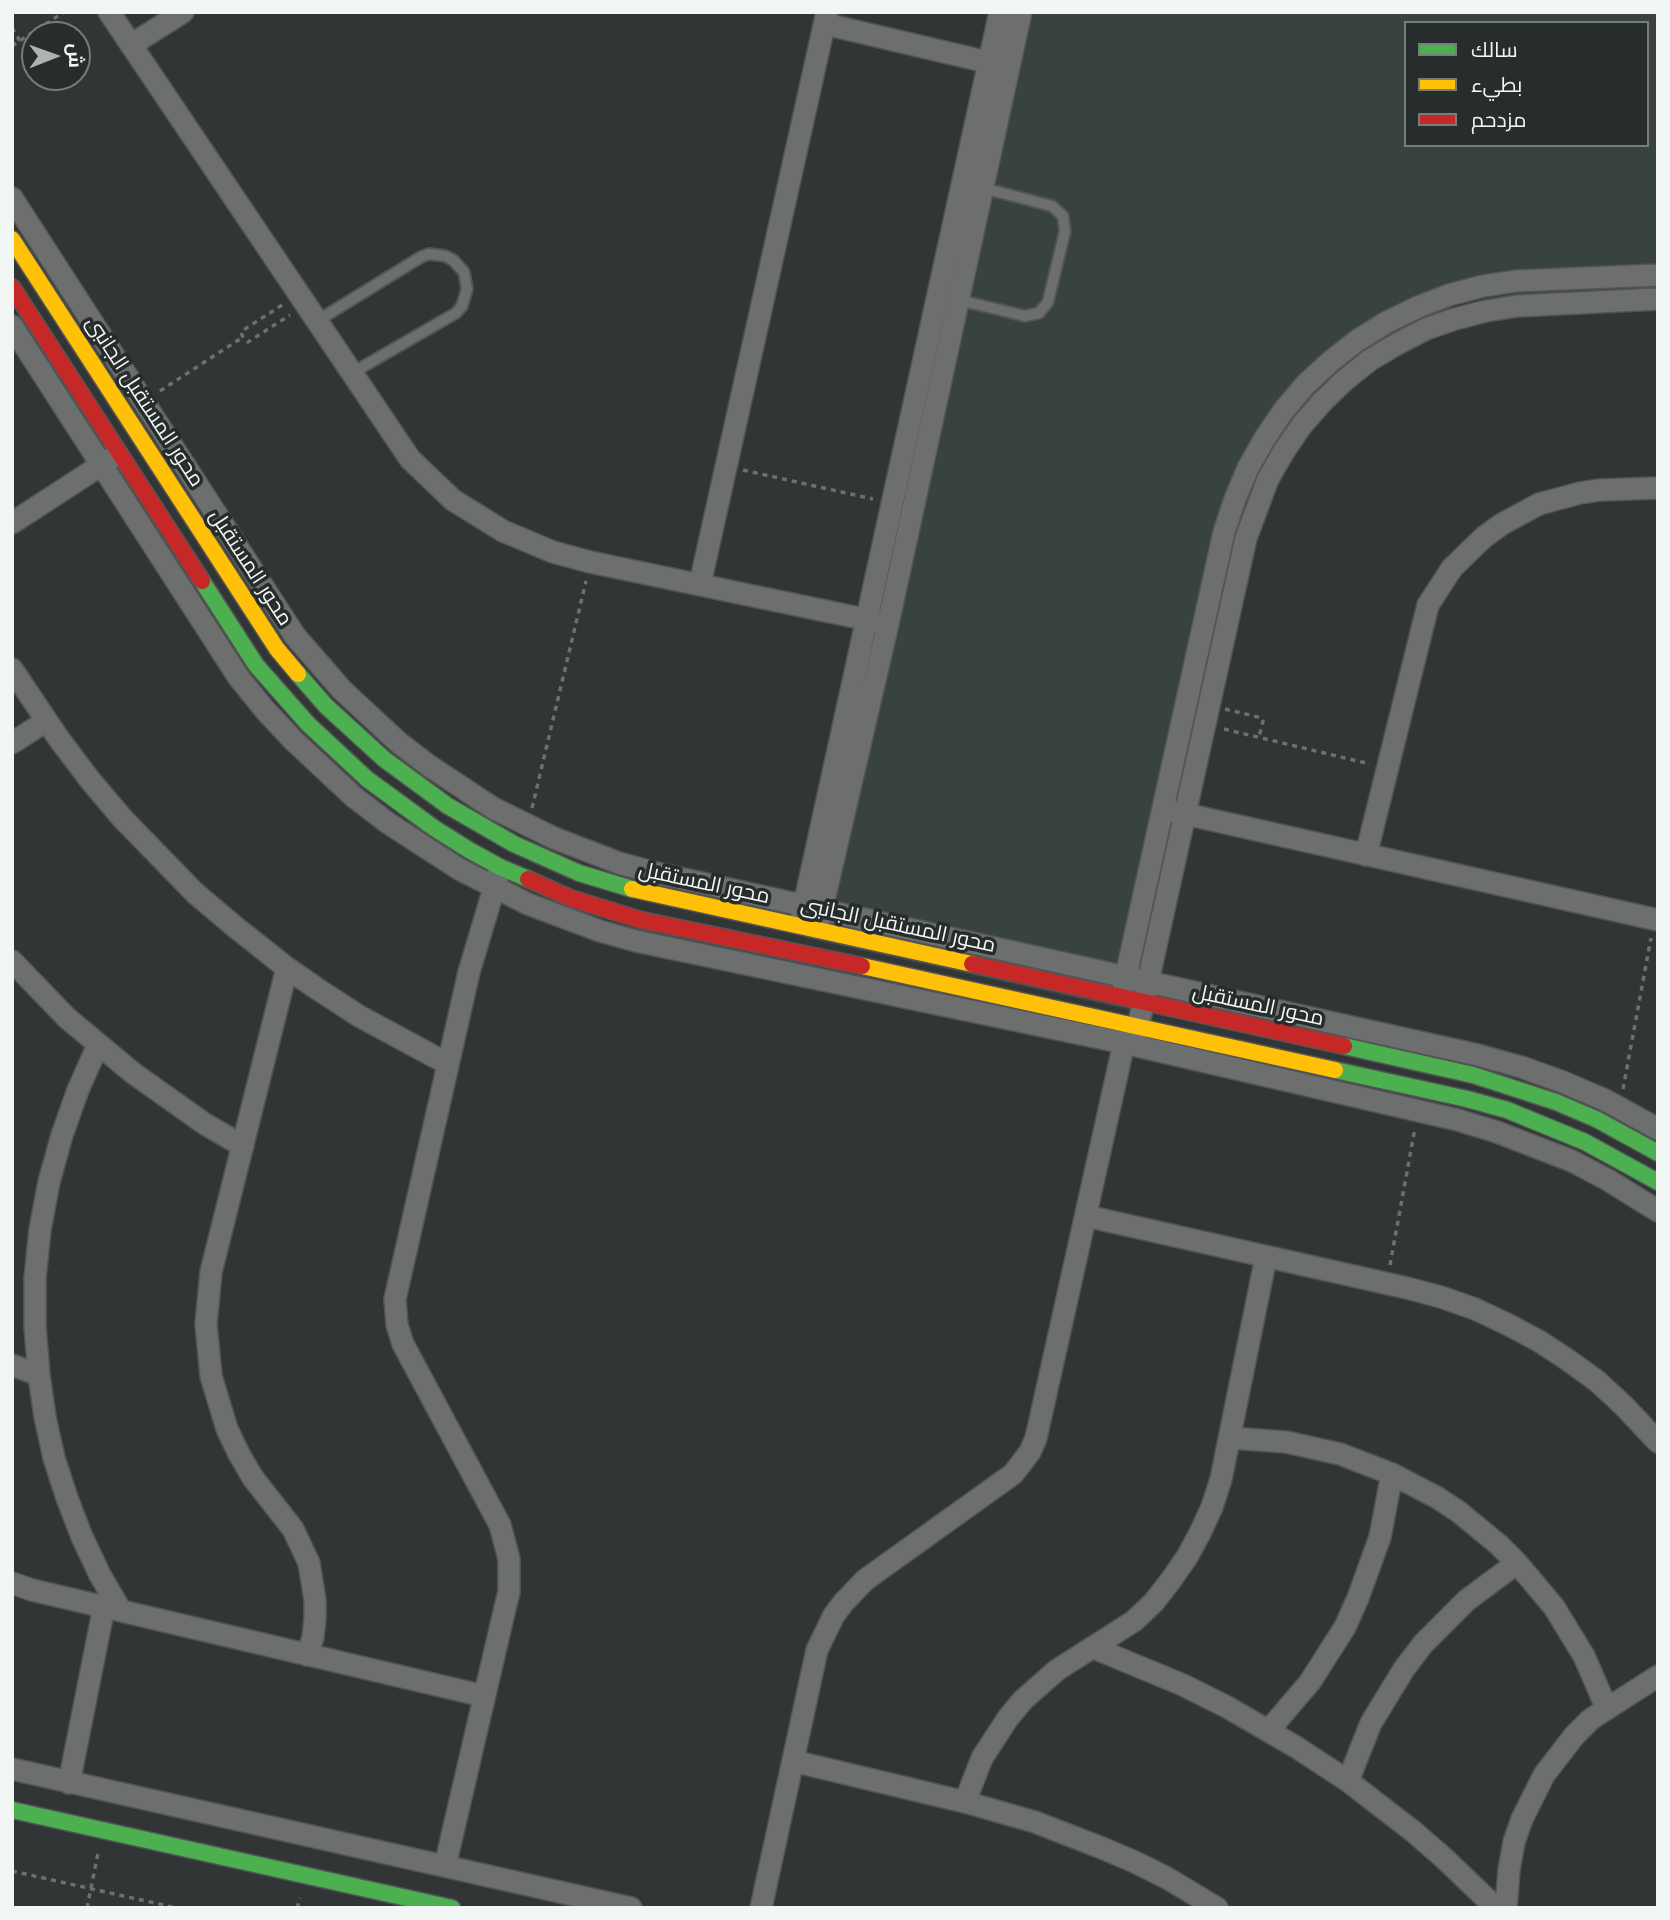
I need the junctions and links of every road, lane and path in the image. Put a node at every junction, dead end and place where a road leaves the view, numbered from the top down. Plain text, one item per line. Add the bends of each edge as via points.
1 (64, 12) edge
2 (109, 12) edge
3 (183, 12) edge
4 (1000, 12) edge
5 (1021, 12) edge
6 (826, 18) edge
7 (12, 28) edge
8 (20, 41) junction
9 (12, 46) edge
10 (131, 46) junction
11 (999, 65) junction
12 (983, 188) junction
13 (12, 198) edge
14 (12, 239) edge
15 (1658, 275) edge
16 (12, 287) edge
17 (958, 299) junction
18 (1658, 299) edge
19 (307, 307) junction
20 (12, 326) edge
21 (243, 337) junction
22 (352, 373) junction
23 (144, 402) junction
24 (111, 459) junction
25 (726, 467) junction
26 (1658, 488) edge
27 (892, 503) junction
28 (12, 523) edge
29 (590, 562) junction
30 (700, 584) junction
31 (866, 620) junction
32 (888, 624) junction
33 (12, 669) edge
34 (1207, 714) junction
35 (46, 721) junction
36 (1259, 737) junction
37 (12, 743) edge
38 (1387, 769) junction
39 (1163, 809) junction
40 (1185, 814) junction
41 (528, 826) junction
42 (1366, 855) junction
43 (500, 867) junction
44 (494, 887) junction
45 (811, 918) junction
46 (1656, 919) edge
47 (803, 953) junction
48 (12, 961) edge
49 (287, 968) junction
50 (886, 971) junction
51 (1123, 987) junction
52 (1146, 992) junction
53 (882, 993) junction
54 (1116, 1022) junction
55 (1138, 1027) junction
56 (1124, 1043) junction
57 (99, 1045) junction
58 (448, 1064) junction
59 (1620, 1108) junction
60 (1418, 1112) junction
61 (1658, 1129) edge
62 (243, 1146) junction
63 (1658, 1153) edge
64 (1658, 1182) edge
65 (1658, 1211) edge
66 (1086, 1216) junction
67 (1266, 1257) junction
68 (1386, 1284) junction
69 (12, 1365) edge
70 (38, 1375) junction
71 (1231, 1438) junction
72 (1658, 1442) edge
73 (1392, 1474) junction
74 (1517, 1563) junction
75 (12, 1583) edge
76 (112, 1609) junction
77 (1094, 1648) junction
78 (307, 1655) junction
79 (1658, 1676) edge
80 (484, 1696) junction
81 (1607, 1709) junction
82 (1269, 1730) junction
83 (793, 1761) junction
84 (12, 1769) edge
85 (1348, 1781) junction
86 (69, 1783) junction
87 (965, 1802) junction
88 (12, 1810) edge
89 (103, 1831) junction
90 (444, 1866) junction
91 (12, 1871) edge
92 (90, 1888) junction
93 (87, 1908) edge
94 (177, 1908) edge
95 (452, 1908) edge
96 (631, 1908) edge
97 (761, 1908) edge
98 (1217, 1908) edge
99 (1496, 1908) edge
100 (1506, 1908) edge

1 - 8 path
2 - 10 street
3 - 10 street
4 - 11 street
5 - 11 street
6 - 11 street
6 - 25 street
7 - 8 path
8 - 9 path
10 - 19 street
11 - 12 street
11 - 27 street
12 - 17 street
12 - 17 lane via 1052,205 1063,216 1065,230 1048,302 1039,313 1025,316
13 - 23 street, محور المستقبل الجانبى
14 - 45 street, محور المستقبل via 277,649 326,706 384,759 482,827 579,873 648,894
15 - 39 street via 1516,281 1449,295 1368,334 1306,384 1265,438 1234,499
16 - 24 street
17 - 32 street
18 - 34 street via 1517,306 1455,319 1397,344 1345,380 1302,425 1268,479 1256,508
19 - 21 path via 242,331
19 - 21 path via 248,342
19 - 22 street
19 - 22 lane via 429,254 446,256 464,272 466,298 456,313
20 - 24 street
21 - 23 path
22 - 29 street via 410,459 453,500 527,543
23 - 41 street, محور المستقبل الجانبى via 295,636 326,672 369,716 428,765
24 - 28 street
24 - 43 street via 256,665 308,724 400,805
24 - 44 street via 239,678 293,740 388,823
25 - 27 path
25 - 30 street
26 - 38 street via 1600,490 1559,498 1502,524 1467,552 1428,605
27 - 31 street
29 - 30 street
29 - 41 path
30 - 31 street
31 - 32 street
31 - 45 street
32 - 45 street
33 - 35 street
34 - 36 path
34 - 36 path via 1262,718
34 - 40 street
35 - 37 street
35 - 49 street via 90,780 158,857
36 - 38 path
38 - 42 street
39 - 40 street
39 - 51 street
40 - 42 street
40 - 52 street
41 - 45 street, محور المستقبل الجانبى via 630,866
42 - 46 street
43 - 44 street
43 - 47 street via 570,898 641,920
44 - 53 street via 563,918 624,938
44 - 58 street
45 - 47 street
45 - 51 street, محور المستقبل الجانبى
46 - 59 path
47 - 50 street
48 - 57 street
49 - 58 street via 359,1016
49 - 62 street
50 - 53 street
50 - 54 street
51 - 52 street, محور المستقبل الجانبى
51 - 54 street
52 - 55 street
52 - 59 street, محور المستقبل الجانبى via 1478,1055 1563,1082
52 - 63 street, محور المستقبل via 1515,1087 1596,1119
53 - 56 street
54 - 55 street
54 - 56 street
55 - 56 street via 1134,1037
55 - 64 street via 1494,1107 1585,1142
56 - 60 street
56 - 66 street
57 - 62 street via 168,1099
57 - 70 street via 62,1135 44,1206 35,1278
58 - 80 street via 397,1285 395,1312 403,1344 506,1542 509,1592
59 - 61 street, محور المستقبل الجانبى
60 - 65 street via 1535,1145 1608,1180
60 - 68 path
62 - 78 street via 211,1272 207,1350 218,1403 233,1442 253,1478 293,1529 309,1563 315,1600
66 - 67 street
66 - 83 street via 1039,1431 1030,1452 1002,1483 865,1580 844,1602 817,1650
67 - 68 street
67 - 71 street
68 - 72 street via 1475,1309 1538,1340 1597,1381
69 - 70 street
70 - 76 street via 54,1458
71 - 73 street via 1340,1454
71 - 77 street via 1212,1507 1187,1557 1154,1602
73 - 74 street via 1438,1498
73 - 82 street via 1370,1568 1345,1627 1310,1682
74 - 81 street via 1570,1631
74 - 85 street via 1467,1600 1423,1644 1371,1723
75 - 76 street
76 - 78 street
76 - 86 street
77 - 82 street via 1183,1685
77 - 87 street via 1040,1684 1008,1718 982,1758
78 - 80 street
79 - 81 street
80 - 90 street
81 - 100 street via 1574,1736 1532,1797 1514,1842
82 - 85 street
83 - 87 street
83 - 97 street
84 - 86 street
85 - 99 street via 1414,1832
86 - 90 street
87 - 98 street via 1102,1848
88 - 89 street
89 - 92 path
89 - 95 street
90 - 96 street
91 - 92 path
92 - 93 path
92 - 94 path

